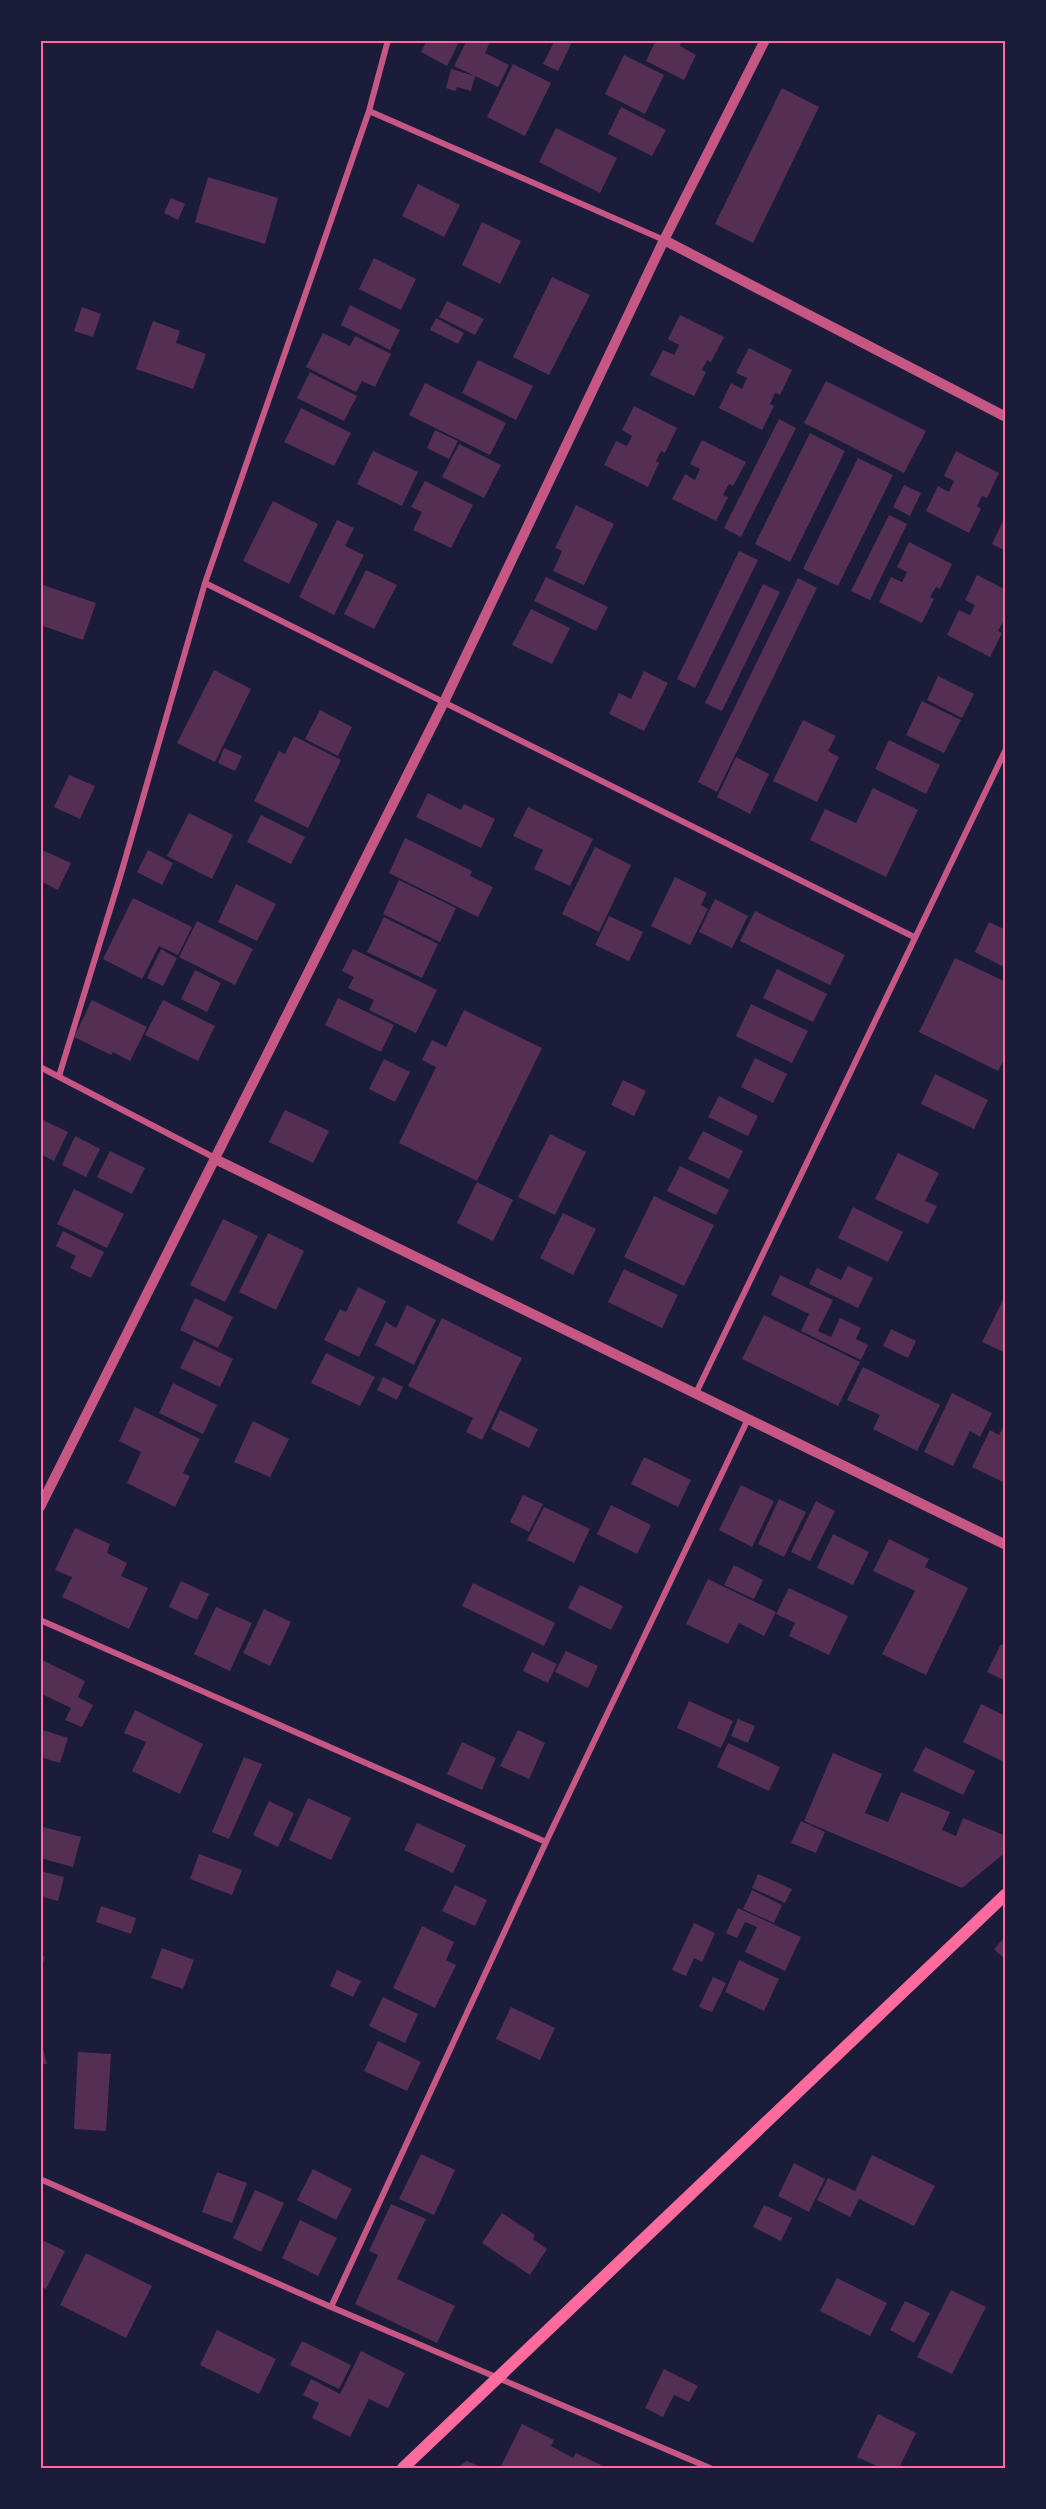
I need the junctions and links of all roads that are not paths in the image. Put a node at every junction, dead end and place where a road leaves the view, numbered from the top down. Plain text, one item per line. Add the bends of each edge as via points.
1 (388, 40) edge
2 (765, 40) edge
3 (369, 111) junction
4 (664, 240) junction
5 (1005, 417) edge
6 (205, 582) junction
7 (444, 702) junction
8 (1005, 748) edge
9 (914, 937) junction
10 (40, 1067) edge
11 (59, 1076) junction
12 (215, 1159) junction
13 (696, 1393) junction
14 (748, 1419) junction
15 (40, 1507) edge
16 (1005, 1545) edge
17 (40, 1620) edge
18 (546, 1842) junction
19 (1005, 1894) edge
20 (40, 2179) edge
21 (331, 2307) junction
22 (499, 2378) junction
23 (403, 2469) edge
24 (710, 2469) edge

1 - 3 street
2 - 4 street
3 - 4 street
3 - 6 street
4 - 5 street
4 - 7 street
6 - 7 street
6 - 11 street
7 - 9 street
7 - 12 street
8 - 9 street
9 - 13 street
10 - 11 street
11 - 12 street
12 - 13 street
12 - 15 street
13 - 14 street
14 - 16 street
14 - 18 street
17 - 18 street
18 - 21 street
19 - 22 main road
20 - 21 street
21 - 22 street
22 - 23 main road
22 - 24 street

